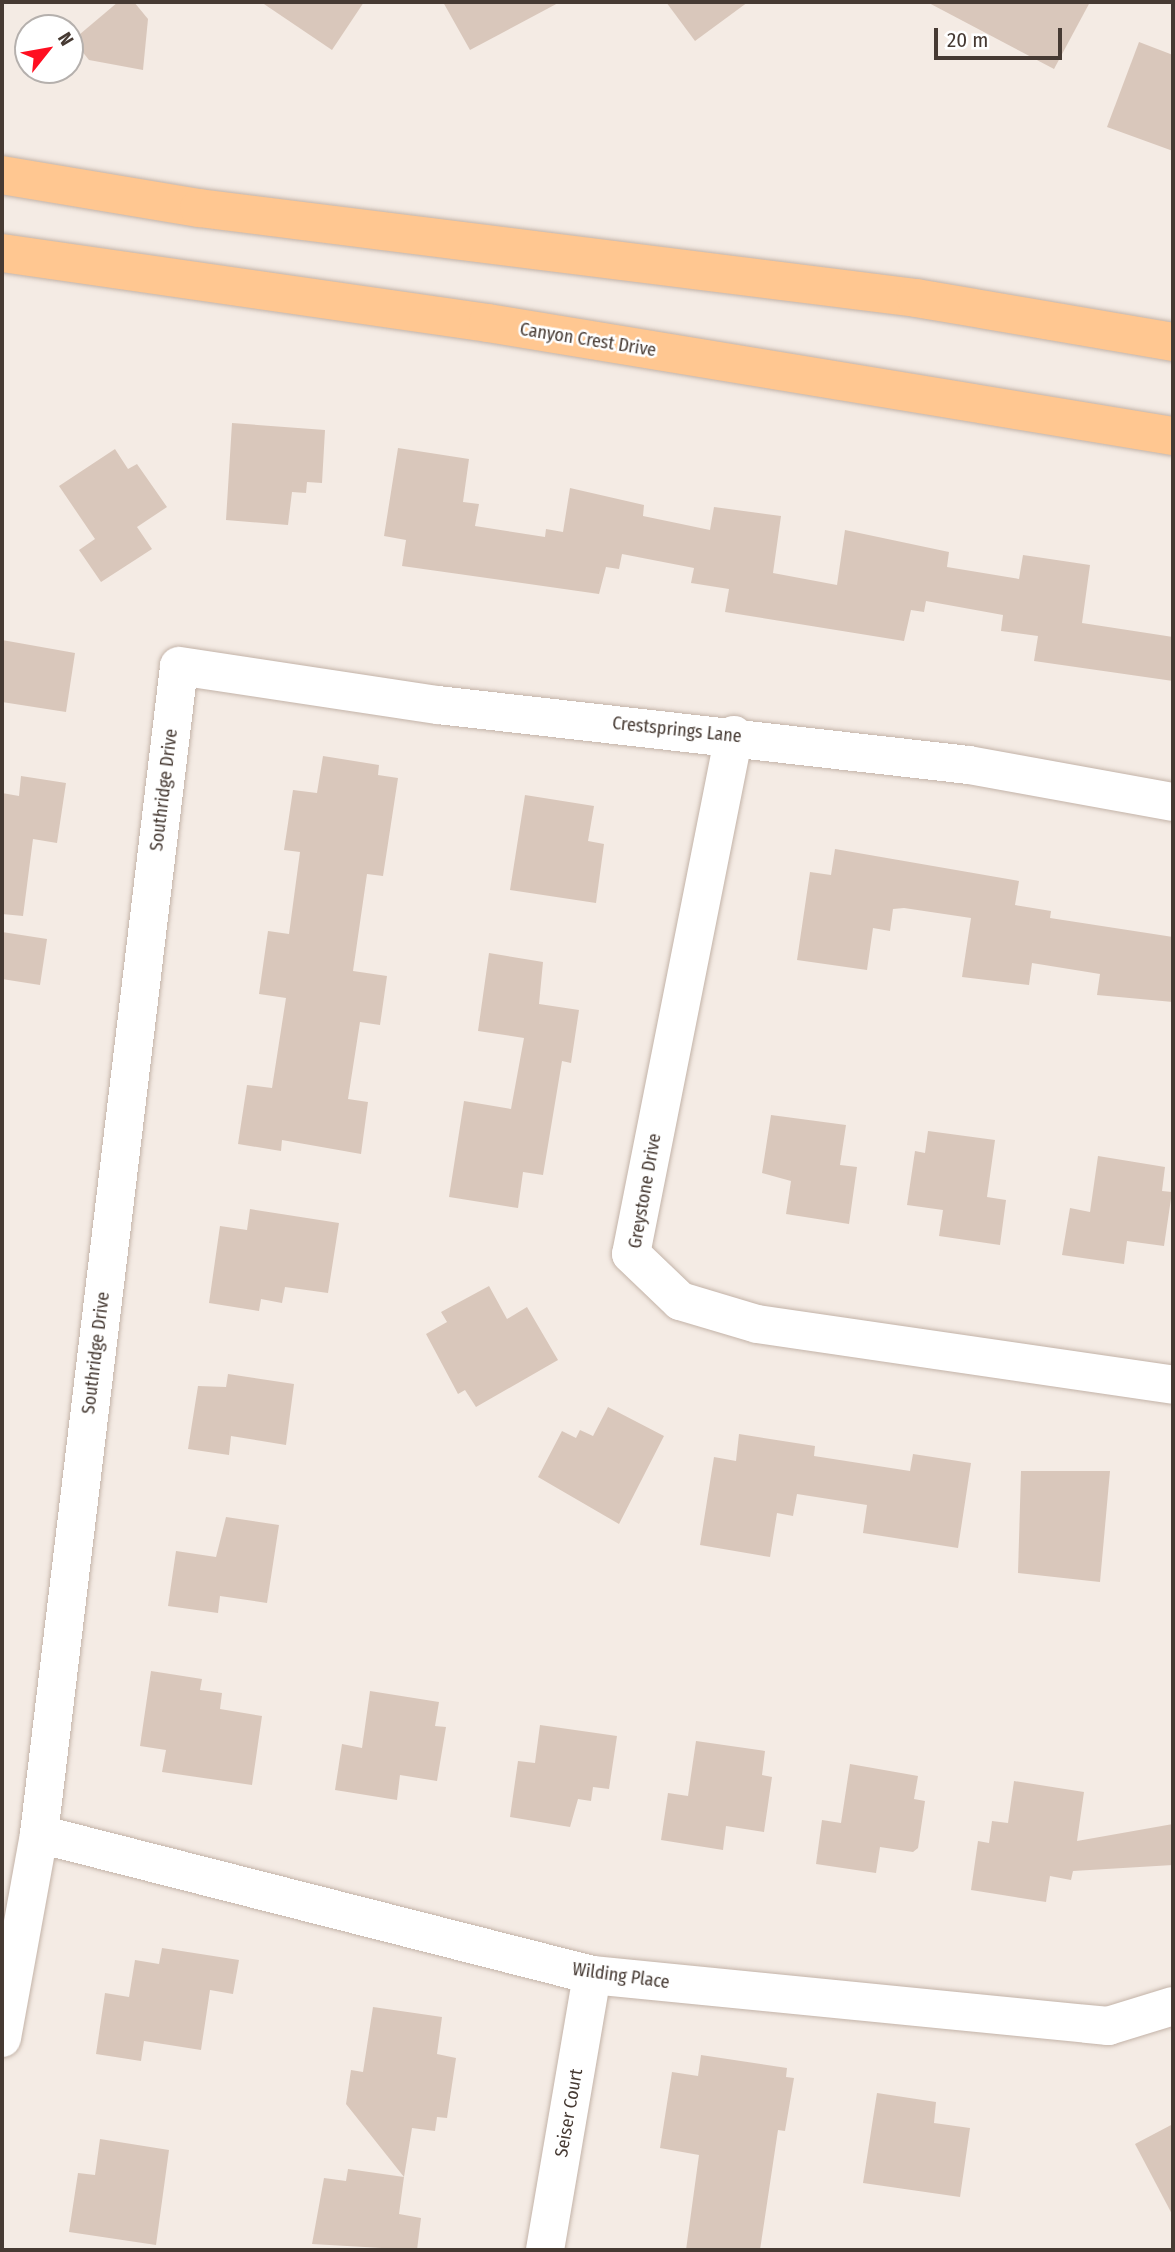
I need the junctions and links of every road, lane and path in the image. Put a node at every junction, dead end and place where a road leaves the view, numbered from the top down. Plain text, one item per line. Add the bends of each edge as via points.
1 (2, 175) edge
2 (2, 253) edge
3 (1173, 342) edge
4 (1173, 436) edge
5 (178, 666) joint
6 (734, 735) junction
7 (1173, 802) edge
8 (1173, 1385) edge
9 (38, 1834) junction
10 (592, 1975) junction
11 (1173, 2006) edge
12 (2, 2038) edge
13 (545, 2250) edge

1 - 3 main road via 199,208 916,298
2 - 4 main road, Canyon Crest Drive via 488,323
5 - 6 street, Crestsprings Lane via 438,705
5 - 9 street, Southridge Drive
6 - 7 street, Crestsprings Lane via 969,765
6 - 8 street, Greystone Drive via 631,1254 680,1301 757,1324
9 - 10 street, Wilding Place
9 - 12 street, Southridge Drive
10 - 11 street, Wilding Place via 1108,2026
10 - 13 street, Seiser Court

